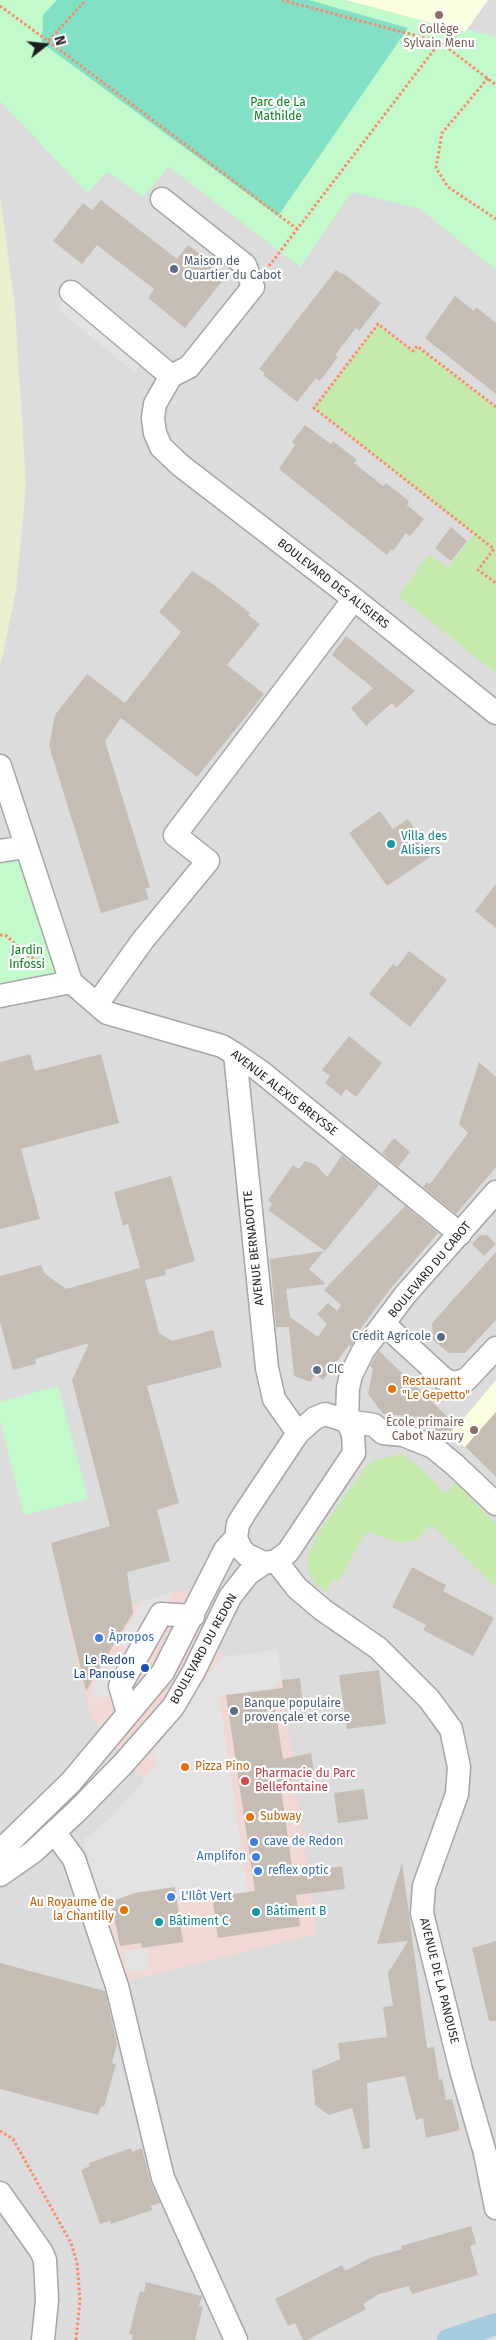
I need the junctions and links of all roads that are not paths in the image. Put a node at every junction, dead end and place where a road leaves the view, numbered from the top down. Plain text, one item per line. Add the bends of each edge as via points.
1 (162, 199) dead end
2 (71, 292) dead end
3 (171, 376) junction
4 (354, 599) junction
5 (496, 713) edge
6 (0, 766) edge
7 (23, 839) junction
8 (0, 840) edge
9 (0, 851) edge
10 (68, 974) junction
11 (0, 996) edge
12 (97, 1004) junction
13 (235, 1054) junction
14 (496, 1192) edge
15 (460, 1234) junction
16 (384, 1324) junction
17 (496, 1348) edge
18 (351, 1375) junction
19 (325, 1414) junction
20 (347, 1421) junction
21 (298, 1433) junction
22 (383, 1433) junction
23 (354, 1454) junction
24 (496, 1504) edge
25 (236, 1538) junction
26 (270, 1562) junction
27 (194, 1616) junction
28 (163, 1672) junction
29 (128, 1713) junction
30 (146, 1737) junction
31 (57, 1795) junction
32 (55, 1833) junction
33 (0, 1851) edge
34 (0, 1875) edge
35 (496, 2134) edge
36 (485, 2153) junction
37 (0, 2193) edge
38 (496, 2208) edge
39 (43, 2340) edge
40 (236, 2340) edge

1 - 3 street via 245,265 253,287 189,367
2 - 3 street
3 - 4 street, BOULEVARD DES ALISIERS via 155,404 153,418 161,448
4 - 5 street, BOULEVARD DES ALISIERS
4 - 12 street via 175,835 208,861 143,940
6 - 7 street
7 - 8 street
7 - 9 street
7 - 10 street
10 - 11 street
10 - 12 street, AVENUE ALEXIS BREYSSE
12 - 13 street, AVENUE ALEXIS BREYSSE via 107,1012 222,1046
13 - 15 street, AVENUE ALEXIS BREYSSE
13 - 21 street, AVENUE BERNADOTTE via 267,1368 274,1399
14 - 15 street, BOULEVARD DU CABOT
15 - 16 street, BOULEVARD DU CABOT
16 - 17 street via 444,1379 453,1383 466,1380
16 - 18 street, BOULEVARD DU CABOT via 363,1351
18 - 19 street, BOULEVARD DU CABOT via 339,1386
18 - 20 street, BOULEVARD DU CABOT
19 - 20 street
19 - 21 street, BOULEVARD DU REDON
20 - 22 street via 374,1425
20 - 23 street, BOULEVARD DU CABOT via 353,1434
21 - 25 street, BOULEVARD DU REDON via 238,1524
22 - 23 street via 374,1443
22 - 24 street via 403,1435 433,1447
23 - 26 street, BOULEVARD DU REDON via 288,1552
25 - 26 street via 247,1555
25 - 27 street, BOULEVARD DU REDON via 226,1550
26 - 30 street, BOULEVARD DU REDON via 248,1574 230,1598 184,1689 173,1707
26 - 36 street, AVENUE DE LA PANOUSE via 323,1610 378,1648 429,1699 451,1729 459,1767 457,1794 424,1886 422,1913
27 - 28 street, BOULEVARD DU REDON
27 - 29 street via 161,1614 120,1686
28 - 29 street, BOULEVARD DU REDON
28 - 30 street, BOULEVARD DU REDON via 162,1691 146,1720
29 - 31 street, BOULEVARD DU REDON
30 - 32 street, BOULEVARD DU REDON
31 - 32 street via 52,1814
31 - 33 street, BOULEVARD DU REDON
32 - 34 street, BOULEVARD DU REDON
32 - 40 street via 74,1859 117,1986 163,2178
35 - 36 street
36 - 38 street, AVENUE DE LA PANOUSE
37 - 39 street via 45,2260 47,2300

